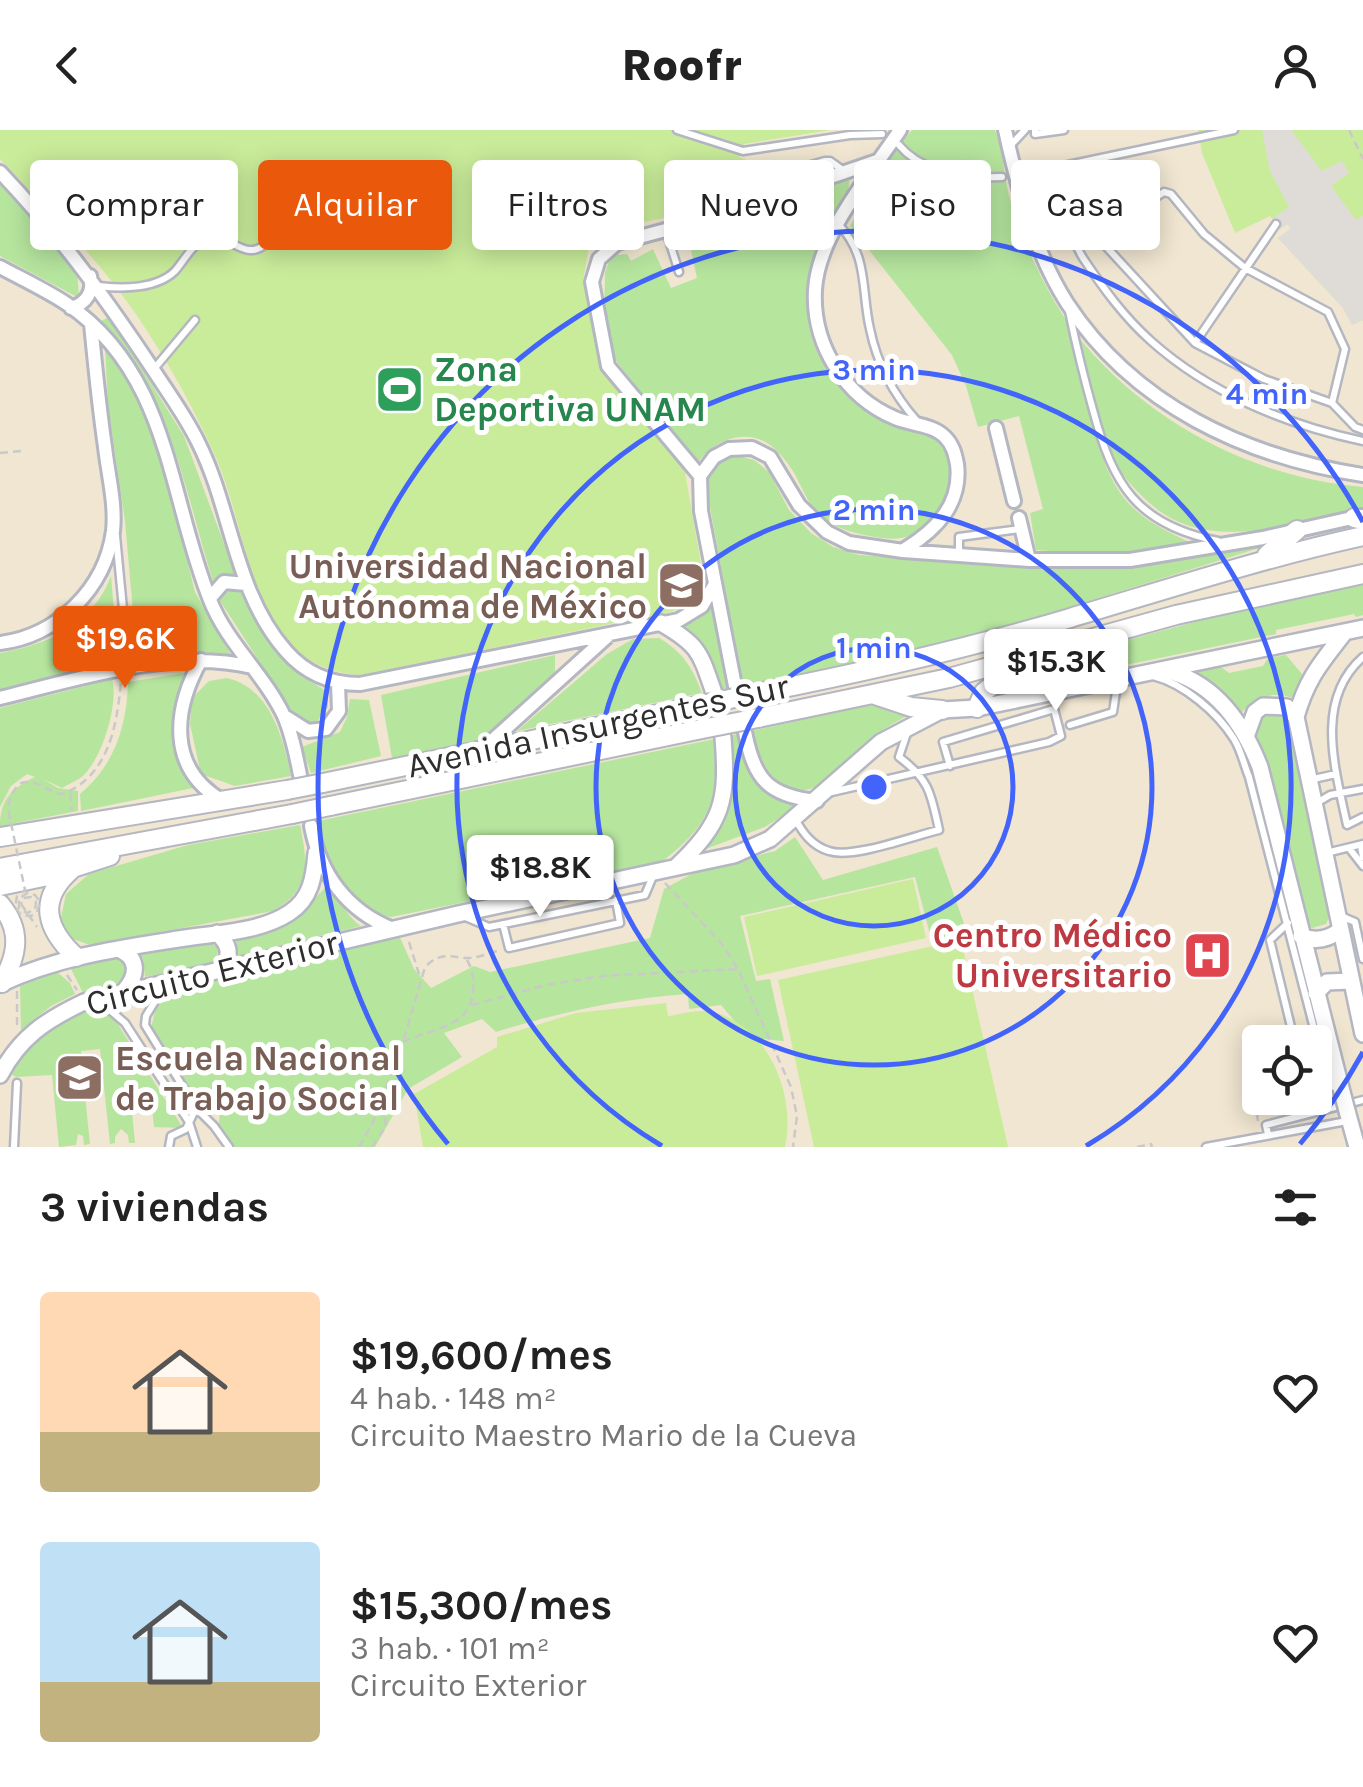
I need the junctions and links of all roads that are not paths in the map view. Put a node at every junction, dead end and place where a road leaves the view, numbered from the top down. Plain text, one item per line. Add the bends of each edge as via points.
1 (677, 130) edge
2 (900, 130) edge
3 (1006, 130) edge
4 (1025, 130) edge
5 (1035, 130) edge
6 (1064, 130) edge
7 (1234, 130) edge
8 (882, 134) dead end
9 (1009, 147) junction
10 (888, 152) junction
11 (1012, 160) edge
12 (1091, 160) edge
13 (834, 164) edge
14 (0, 172) edge
15 (845, 172) junction
16 (834, 176) edge
17 (1002, 177) dead end
18 (1160, 197) edge
19 (1276, 224) dead end
20 (839, 225) junction
21 (664, 231) edge
22 (258, 250) edge
23 (673, 250) edge
24 (1042, 250) edge
25 (1079, 250) edge
26 (1106, 250) edge
27 (0, 267) edge
28 (1245, 268) junction
29 (680, 272) dead end
30 (94, 281) junction
31 (1067, 302) junction
32 (72, 308) junction
33 (118, 316) junction
34 (195, 320) dead end
35 (91, 324) junction
36 (1195, 343) junction
37 (153, 370) junction
38 (1332, 402) junction
39 (921, 426) junction
40 (996, 428) dead end
41 (1363, 430) edge
42 (1363, 441) edge
43 (1363, 475) edge
44 (700, 476) junction
45 (1014, 501) dead end
46 (113, 510) junction
47 (1360, 518) edge
48 (1020, 524) joint
49 (1297, 530) junction
50 (1363, 536) edge
51 (1234, 544) junction
52 (903, 551) junction
53 (959, 554) junction
54 (1029, 560) junction
55 (1260, 560) junction
56 (1363, 574) edge
57 (246, 584) junction
58 (715, 584) junction
59 (210, 598) junction
60 (661, 623) junction
61 (1362, 628) edge
62 (612, 632) junction
63 (1344, 632) junction
64 (126, 640) dead end
65 (0, 643) edge
66 (1029, 657) junction
67 (1363, 657) edge
68 (201, 660) junction
69 (252, 667) junction
70 (1161, 670) junction
71 (1123, 676) junction
72 (338, 684) junction
73 (744, 690) junction
74 (714, 693) dead end
75 (874, 695) junction
76 (0, 698) edge
77 (976, 708) junction
78 (942, 710) junction
79 (284, 715) junction
80 (1296, 717) junction
81 (912, 723) junction
82 (752, 725) junction
83 (1070, 725) dead end
84 (1247, 734) junction
85 (722, 738) dead end
86 (482, 750) junction
87 (1240, 754) junction
88 (950, 766) junction
89 (920, 773) junction
90 (1336, 774) junction
91 (300, 775) dead end
92 (1309, 780) junction
93 (1363, 789) edge
94 (1340, 793) junction
95 (820, 798) junction
96 (223, 800) junction
97 (1314, 804) junction
98 (1363, 817) edge
99 (795, 818) junction
100 (310, 826) dead end
101 (5, 830) edge
102 (170, 838) junction
103 (1362, 845) edge
104 (1350, 848) junction
105 (316, 853) junction
106 (1324, 854) junction
107 (1363, 857) edge
108 (1363, 866) edge
109 (676, 867) junction
110 (0, 868) edge
111 (72, 870) junction
112 (655, 872) junction
113 (0, 886) edge
114 (616, 900) junction
115 (0, 904) edge
116 (458, 914) junction
117 (1336, 914) junction
118 (1291, 920) junction
119 (502, 924) junction
120 (393, 929) junction
121 (1340, 931) junction
122 (217, 933) junction
123 (1301, 936) junction
124 (118, 948) junction
125 (70, 963) junction
126 (1363, 963) edge
127 (223, 969) junction
128 (1350, 981) junction
129 (166, 982) junction
130 (6, 984) edge
131 (125, 990) junction
132 (1316, 993) junction
133 (82, 998) junction
134 (146, 1016) junction
135 (125, 1024) junction
136 (1291, 1025) edge
137 (1363, 1034) edge
138 (0, 1075) edge
139 (17, 1083) dead end
140 (1339, 1089) junction
141 (1363, 1100) edge
142 (196, 1108) junction
143 (1346, 1116) junction
144 (189, 1122) junction
145 (1265, 1135) junction
146 (14, 1147) edge
147 (169, 1147) edge
148 (197, 1147) edge
149 (229, 1147) edge
150 (1206, 1147) edge
151 (1354, 1147) edge

1 - 8 lane via 743,151
2 - 10 street
3 - 9 street
4 - 9 lane
5 - 6 lane
7 - 12 lane
9 - 11 street
10 - 15 street
10 - 17 lane via 937,170
10 - 20 street
13 - 15 lane
14 - 30 street
15 - 16 street
18 - 28 lane via 1168,192
19 - 28 lane
20 - 39 lane via 860,256 870,333 882,366
20 - 39 street via 825,247 815,291 826,350 860,396
21 - 44 street via 604,253 593,274 596,312 612,373
22 - 30 lane via 205,239 160,280 135,287
23 - 29 lane
24 - 31 street
25 - 42 lane via 1118,308 1182,366 1255,407
26 - 36 lane
27 - 32 street
28 - 36 lane
28 - 38 lane via 1328,312 1345,349
30 - 32 street via 87,298
30 - 33 street
31 - 43 street via 1130,375 1200,426 1266,453
31 - 51 lane via 1095,418 1121,486 1164,524
32 - 35 street
33 - 35 street via 103,312
33 - 37 street
34 - 37 lane
35 - 46 street
35 - 59 street via 127,363 152,406
36 - 38 lane via 1264,379
37 - 57 street via 207,461
38 - 41 lane
39 - 52 street via 950,442 958,483 944,517
40 - 45 street
44 - 52 street via 722,452 759,450 827,532
44 - 58 street
46 - 64 lane
46 - 65 street via 107,556 86,594 40,632
47 - 49 street
48 - 53 lane via 960,537
48 - 54 street
49 - 51 street
49 - 55 main road
50 - 55 main road, Avenida Insurgentes Sur
51 - 54 street via 1130,560
52 - 53 street
53 - 54 street
55 - 73 main road, Avenida Insurgentes Sur via 888,667
56 - 66 main road, Avenida Insurgentes Sur via 1176,615
57 - 59 street via 224,582
57 - 72 street via 286,651
58 - 60 street via 695,612
58 - 73 street
59 - 69 street
60 - 62 street
60 - 74 street via 700,652
61 - 63 street, Circuito Exterior
62 - 72 street
62 - 86 street
63 - 70 street, Circuito Exterior
63 - 80 street via 1304,686
66 - 75 main road, Avenida Insurgentes Sur
66 - 77 main road via 984,692
67 - 90 lane via 1343,678 1330,729
68 - 69 street
68 - 76 street
68 - 96 street via 180,714 181,748 204,790
69 - 79 street
70 - 71 street, Circuito Exterior
70 - 84 street via 1211,694
71 - 77 street, Circuito Exterior
71 - 83 lane via 1113,712
71 - 87 lane via 1156,676 1183,691 1209,709
72 - 79 street via 339,711 326,729 308,731
73 - 86 main road, Avenida Insurgentes Sur, bridge via 697,706
75 - 78 main road
75 - 82 main road, Avenida Insurgentes Sur
77 - 78 street, Circuito Exterior
78 - 81 street, Circuito Exterior
79 - 91 street
80 - 84 street via 1287,707 1262,706
80 - 92 street
81 - 89 lane via 898,757
81 - 95 street, Circuito Exterior
82 - 95 street via 757,774 792,799
82 - 102 main road, Avenida Insurgentes Sur, bridge via 702,729
84 - 87 lane
84 - 118 street
85 - 109 street via 726,784 718,815
86 - 96 main road, Avenida Insurgentes Sur, bridge
87 - 118 lane
88 - 88 lane via 1061,736 1054,710 943,742
88 - 89 lane
89 - 95 lane
89 - 99 lane via 939,830 842,854 817,846
90 - 92 lane
90 - 94 lane
92 - 97 street
93 - 94 lane
94 - 97 lane
94 - 98 lane via 1347,825
95 - 99 street, Circuito Exterior
96 - 101 main road, Avenida Insurgentes Sur
97 - 106 street
99 - 109 street, Circuito Exterior via 734,855
100 - 105 street, Circuito Exterior
102 - 110 main road, Avenida Insurgentes Sur
102 - 111 main road
103 - 104 lane
103 - 107 lane
104 - 106 lane
104 - 108 lane
105 - 120 street, Circuito Exterior via 354,909
105 - 122 street, Circuito Exterior via 314,880 288,914
106 - 117 street
109 - 112 street, Circuito Exterior
111 - 113 main road
111 - 125 main road via 54,890 50,918
112 - 114 lane via 645,894
112 - 116 street, Circuito Exterior
114 - 119 lane
114 - 119 lane via 620,924 509,948
115 - 130 main road via 17,938
116 - 119 lane
116 - 120 street, Circuito Exterior
117 - 121 street
117 - 126 lane via 1356,922
118 - 123 street
118 - 136 lane via 1270,940
118 - 140 lane via 1327,1079
120 - 127 street, Circuito Exterior
121 - 123 street via 1316,940
121 - 128 street
122 - 124 street, Circuito Exterior
122 - 127 street via 227,943
123 - 132 street
124 - 125 street, Circuito Exterior
124 - 131 street via 135,966
125 - 130 street, Circuito Exterior
126 - 128 lane
127 - 129 street, Circuito Exterior
128 - 132 street via 1327,982
128 - 137 street
129 - 131 street, Circuito Exterior
129 - 134 lane
131 - 133 street, Circuito Exterior
132 - 140 street
133 - 135 lane
133 - 138 street, Circuito Exterior via 23,1040
134 - 135 lane
134 - 142 lane via 148,1032
135 - 144 lane
139 - 146 lane
140 - 143 street, bridge
141 - 145 lane via 1266,1125
142 - 144 lane
142 - 149 lane
143 - 145 lane
143 - 151 street
144 - 147 lane via 171,1136
144 - 148 lane
145 - 150 lane

